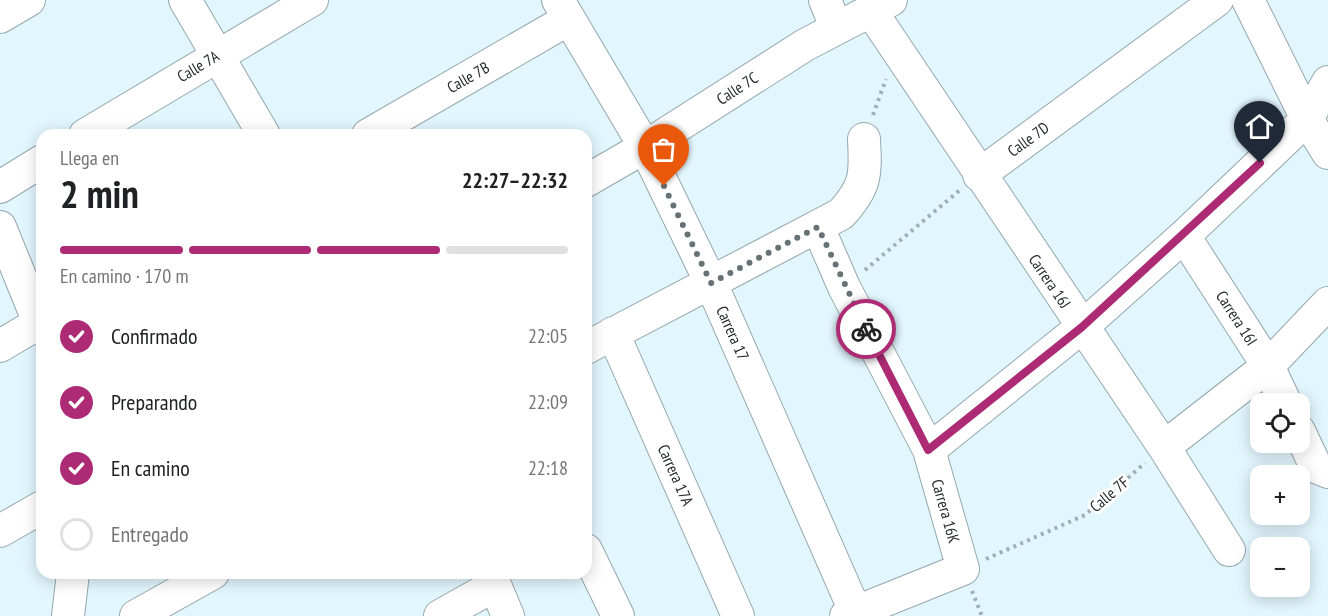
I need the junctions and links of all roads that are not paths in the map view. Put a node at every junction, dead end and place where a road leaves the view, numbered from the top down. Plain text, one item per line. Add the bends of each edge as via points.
1 (29, 0) edge
2 (185, 0) edge
3 (312, 0) edge
4 (1217, 0) edge
5 (1248, 0) edge
6 (881, 6) edge
7 (563, 9) edge
8 (830, 14) edge
9 (0, 17) edge
10 (217, 54) junction
11 (1328, 82) edge
12 (1307, 119) junction
13 (95, 129) edge
14 (261, 129) edge
15 (377, 129) edge
16 (864, 139) road end
17 (645, 147) junction
18 (1328, 153) edge
19 (36, 165) edge
20 (979, 175) junction
21 (592, 178) edge
22 (0, 187) edge
23 (0, 226) edge
24 (818, 227) junction
25 (1184, 236) junction
26 (711, 283) junction
27 (1328, 303) edge
28 (36, 312) edge
29 (36, 327) edge
30 (1082, 327) junction
31 (600, 340) edge
32 (0, 345) edge
33 (1268, 366) junction
34 (1281, 393) edge
35 (1164, 447) junction
36 (928, 450) junction
37 (1310, 450) edge
38 (1322, 470) edge
39 (36, 510) edge
40 (0, 531) edge
41 (1229, 550) dead end
42 (592, 562) edge
43 (72, 579) edge
44 (202, 579) edge
45 (493, 579) edge
46 (850, 614) edge
47 (69, 616) edge
48 (136, 616) edge
49 (440, 616) edge
50 (508, 616) edge
51 (618, 616) edge
52 (738, 616) edge

1 - 9 street
2 - 10 street
3 - 10 street, Calle 7A
4 - 20 street, Calle 7D
5 - 12 street
6 - 8 street, Calle 7C
6 - 20 street, Carrera 16J via 897,48
7 - 15 street, Calle 7B
7 - 17 street, Carrera 17
8 - 17 street, Calle 7C
10 - 13 street, Calle 7A
10 - 14 street
11 - 12 street
12 - 18 street
12 - 25 street
16 - 24 street via 866,174 858,196 841,214
17 - 21 street, Calle 7C
17 - 26 street, Carrera 17
19 - 22 street
20 - 30 street, Carrera 16J
23 - 28 street
24 - 26 street
24 - 36 street, Carrera 16K via 844,287
25 - 30 street
25 - 33 street, Carrera 16I
26 - 31 street
26 - 46 street, Carrera 17
27 - 33 street
29 - 32 street
30 - 35 street, Carrera 16J
30 - 36 street
31 - 52 street, Carrera 17A
33 - 34 street, Carrera 16I
33 - 35 street
35 - 41 street, Carrera 16J
36 - 46 street, Carrera 16K via 963,569
37 - 38 street
39 - 40 street
42 - 51 street
43 - 47 street
44 - 48 street
45 - 49 street
45 - 50 street

